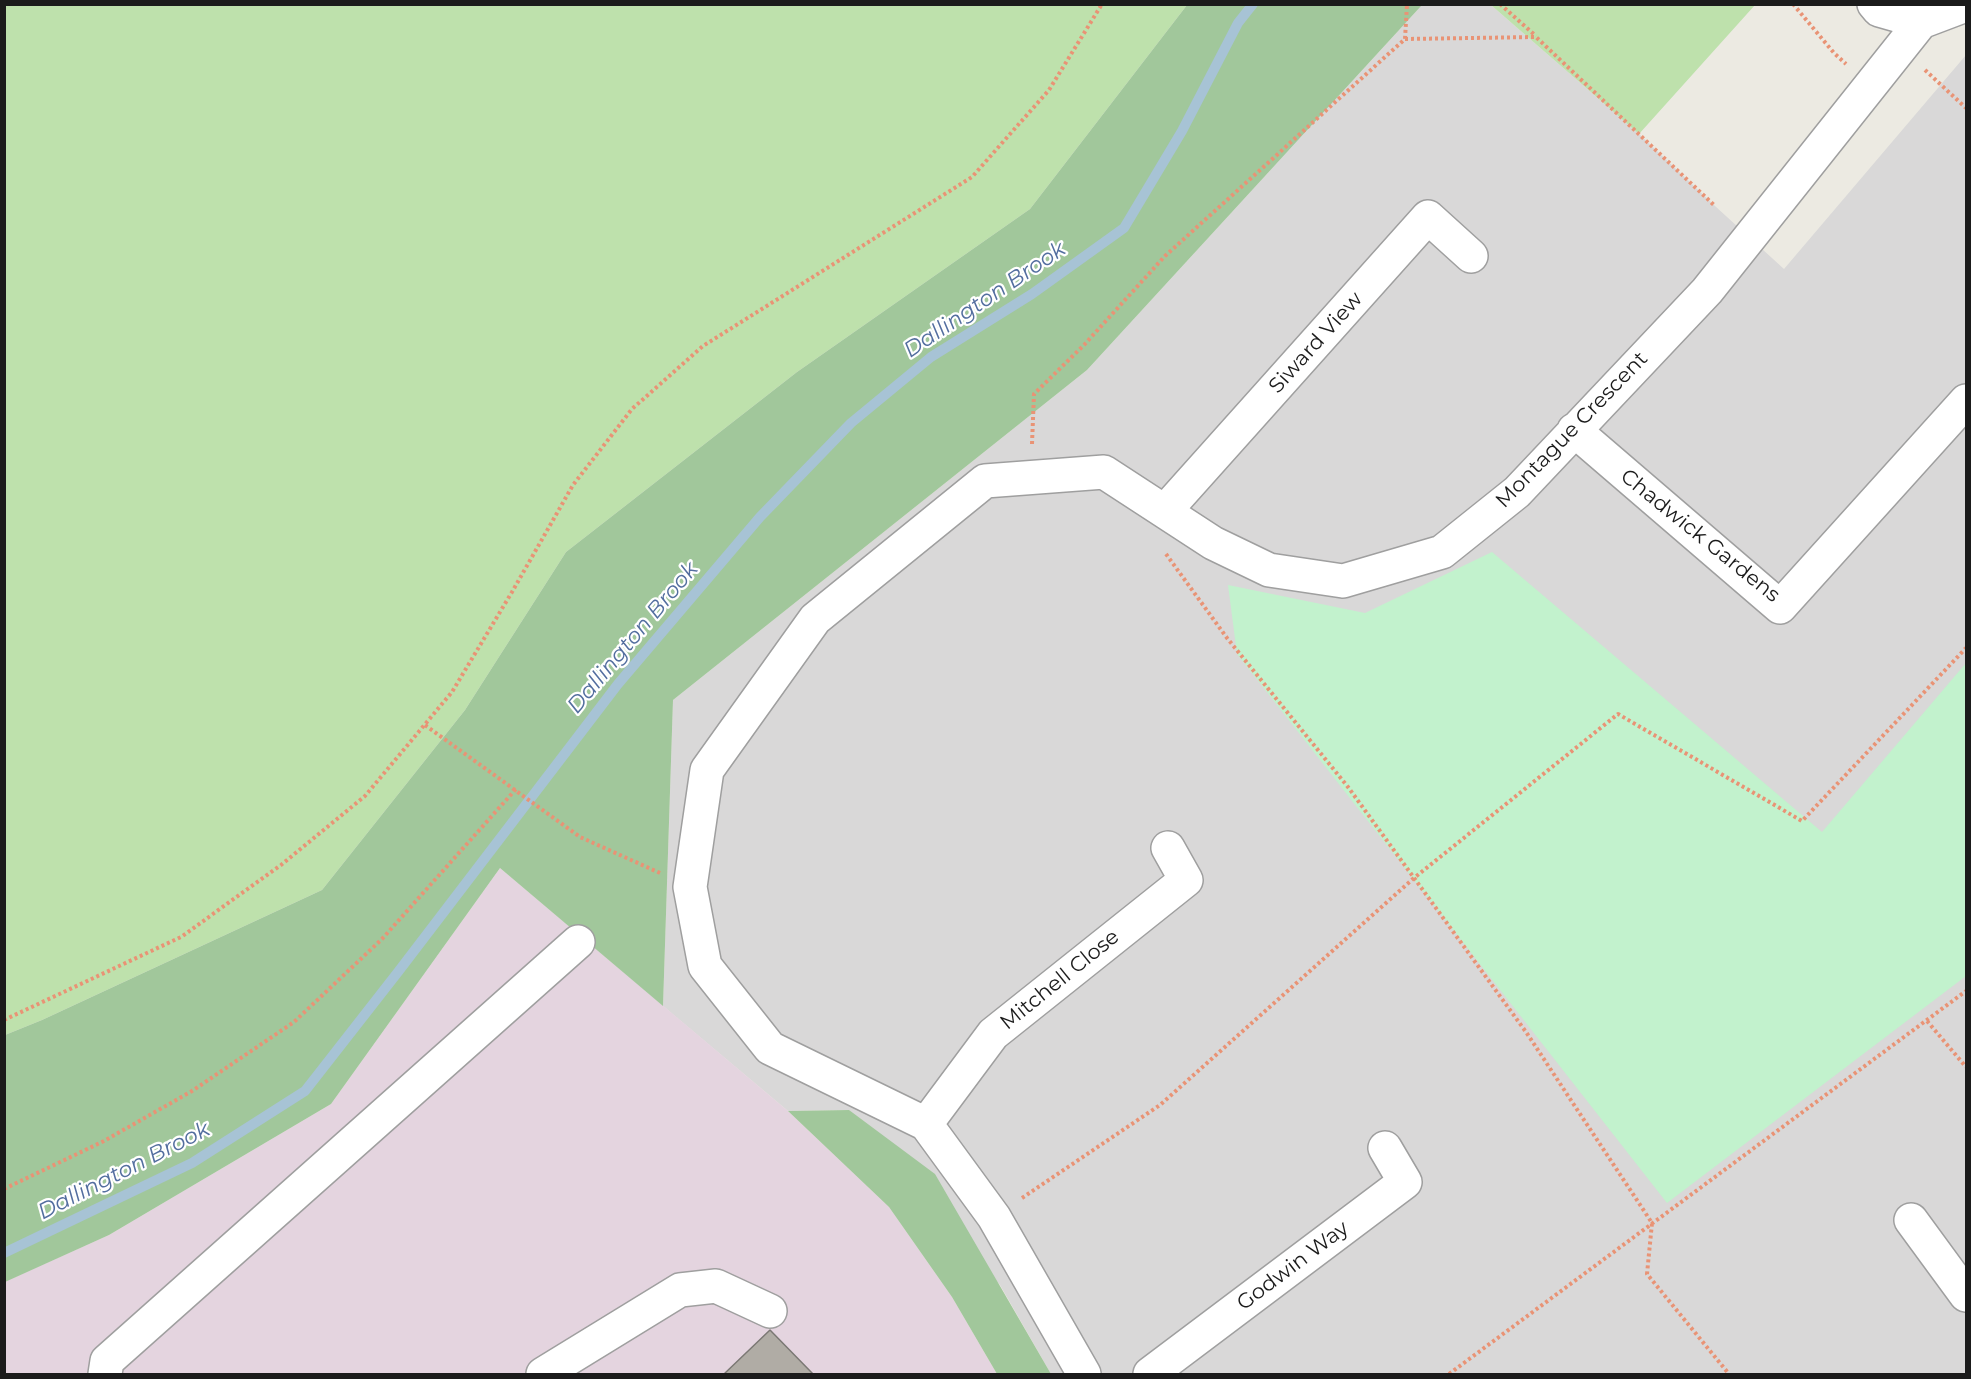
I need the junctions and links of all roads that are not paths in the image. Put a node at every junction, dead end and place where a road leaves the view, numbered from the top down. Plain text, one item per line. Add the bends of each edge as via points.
1 (1874, 4) edge
2 (1966, 5) edge
3 (1921, 22) junction
4 (1471, 256) dead end
5 (1966, 401) edge
6 (1574, 430) junction
7 (1165, 512) junction
8 (1168, 848) dead end
9 (578, 942) dead end
10 (926, 1124) junction
11 (1385, 1148) dead end
12 (1911, 1220) dead end
13 (1966, 1295) edge
14 (770, 1311) dead end
15 (105, 1374) edge
16 (543, 1374) edge
17 (1084, 1374) edge
18 (1150, 1374) edge

1 - 3 street via 1879,10
2 - 3 street
3 - 6 street, Montague Crescent via 1707,291
4 - 7 street, Siward View via 1428,217
5 - 6 street, Chadwick Gardens via 1780,607
6 - 7 street, Montague Crescent via 1517,492 1442,552 1343,581 1269,570 1213,543
7 - 10 street, Montague Crescent via 1104,472 985,481 815,619 707,770 690,887 705,966 770,1048
8 - 10 street, Mitchell Close via 1186,880 993,1034
9 - 15 street via 107,1361
10 - 17 street, Montague Crescent via 994,1217
11 - 18 street, Godwin Way via 1405,1182
12 - 13 street
14 - 16 street via 716,1286 680,1290

